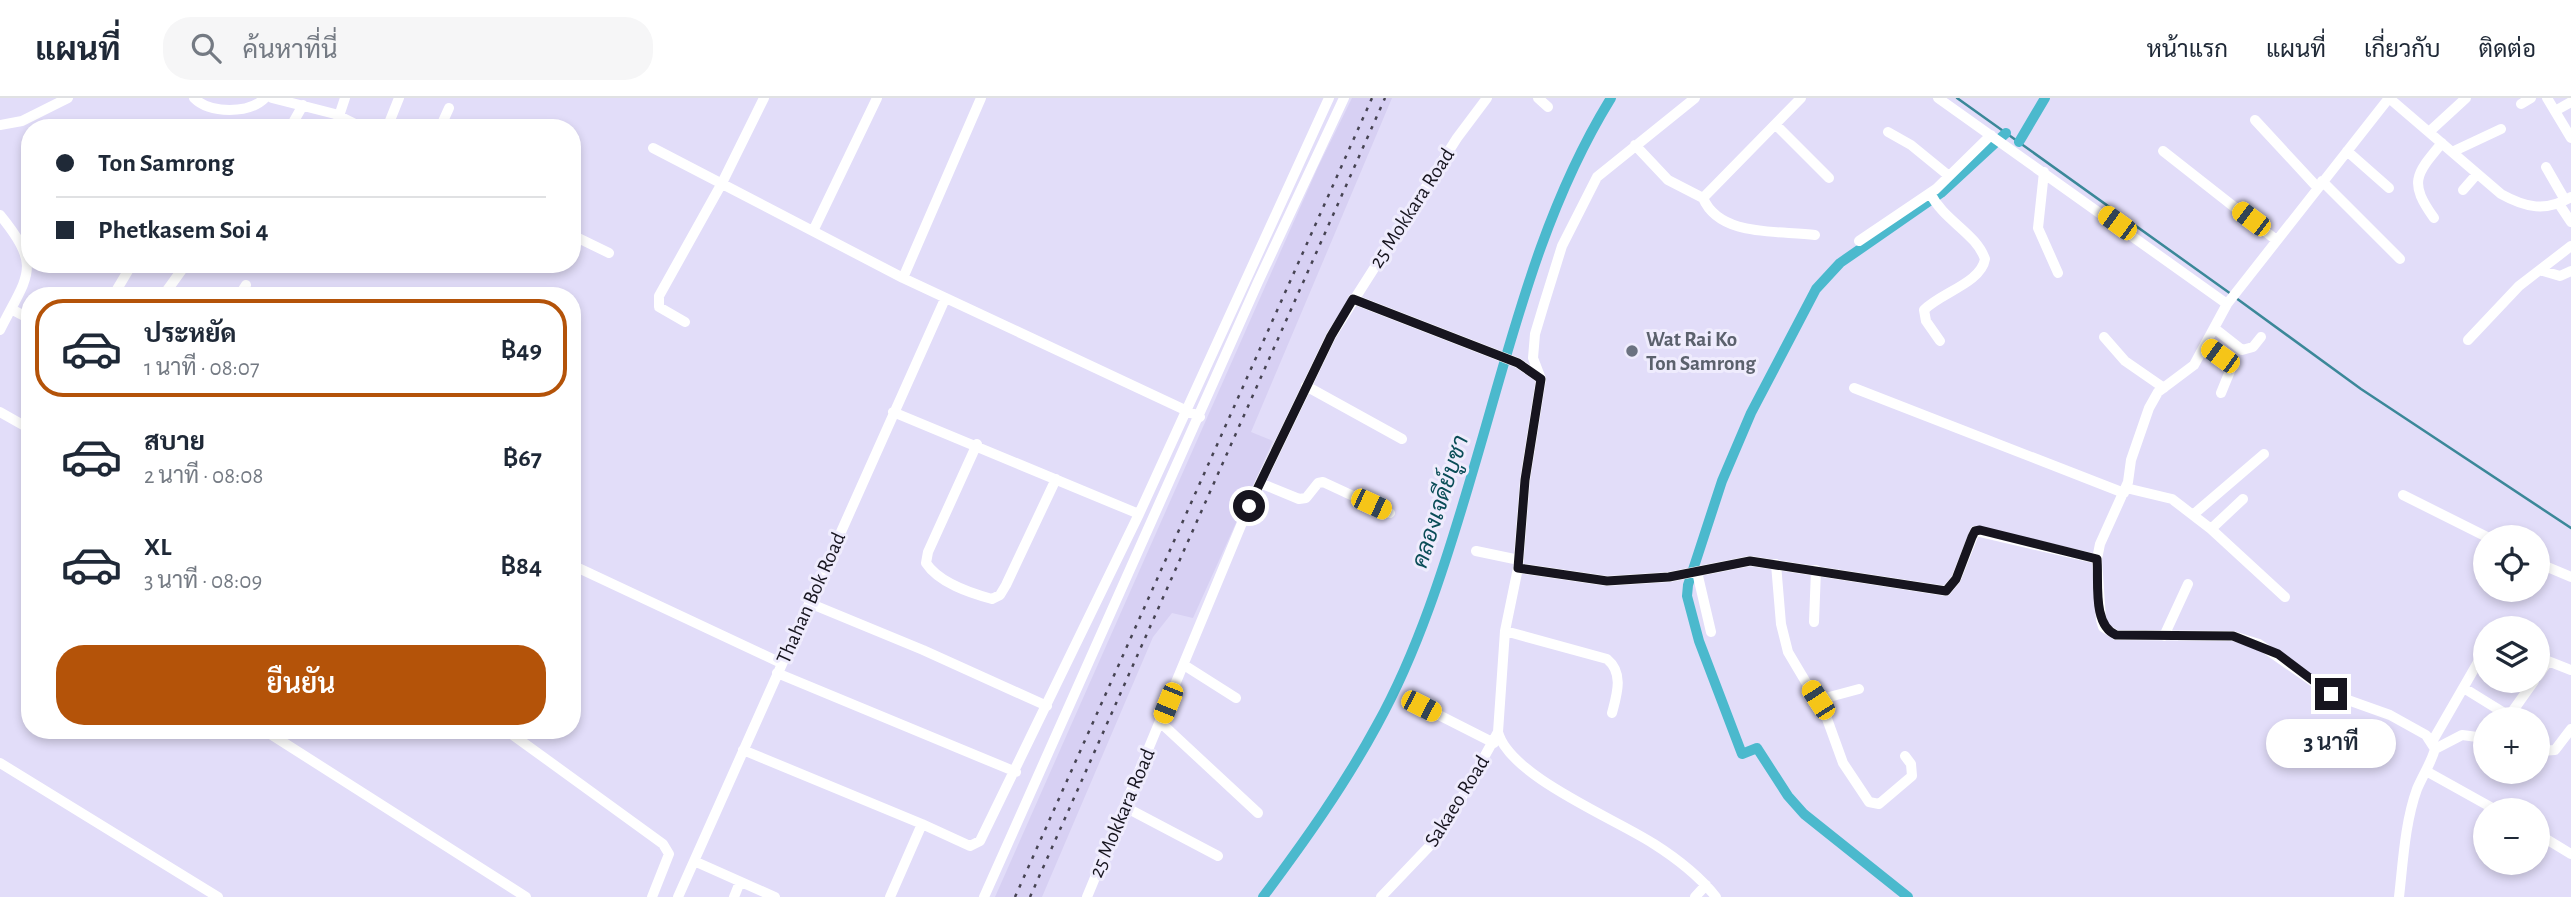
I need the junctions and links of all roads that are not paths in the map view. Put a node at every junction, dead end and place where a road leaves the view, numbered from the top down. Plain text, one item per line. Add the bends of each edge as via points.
1 (68, 98) edge
2 (194, 98) edge
3 (265, 98) edge
4 (272, 98) edge
5 (345, 98) edge
6 (398, 98) edge
7 (764, 98) edge
8 (877, 98) edge
9 (981, 98) edge
10 (1329, 98) edge
11 (1344, 98) edge
12 (1487, 98) edge
13 (1538, 98) edge
14 (1695, 98) edge
15 (1801, 98) edge
16 (1938, 98) edge
17 (2389, 98) edge
18 (2466, 98) edge
19 (2547, 98) edge
20 (2571, 102) edge
21 (303, 105) junction
22 (1548, 107) dead end
23 (449, 108) dead end
24 (2556, 111) junction
25 (339, 116) junction
26 (26, 119) edge
27 (295, 119) edge
28 (345, 119) edge
29 (390, 119) edge
30 (444, 119) edge
31 (2255, 120) dead end
32 (21, 121) edge
33 (0, 125) edge
34 (1776, 125) junction
35 (2501, 129) dead end
36 (1888, 132) dead end
37 (2429, 132) junction
38 (1995, 138) junction
39 (2571, 138) edge
40 (2442, 144) junction
41 (1635, 145) junction
42 (653, 148) dead end
43 (2163, 151) dead end
44 (2347, 151) junction
45 (2452, 152) junction
46 (2546, 167) dead end
47 (2044, 172) junction
48 (2477, 174) junction
49 (1949, 177) junction
50 (1829, 178) dead end
51 (722, 183) junction
52 (2320, 184) junction
53 (2389, 188) dead end
54 (2463, 190) dead end
55 (1932, 197) junction
56 (1703, 198) junction
57 (2565, 200) edge
58 (0, 215) edge
59 (2434, 218) dead end
60 (2571, 222) edge
61 (814, 229) junction
62 (1815, 235) dead end
63 (2276, 239) junction
64 (581, 240) edge
65 (1859, 241) dead end
66 (21, 243) edge
67 (2571, 246) edge
68 (609, 254) dead end
69 (2400, 259) dead end
70 (2540, 271) junction
71 (2571, 271) edge
72 (2058, 273) dead end
73 (903, 278) junction
74 (21, 289) edge
75 (945, 299) junction
76 (1353, 299) junction
77 (2231, 299) junction
78 (11, 309) junction
79 (21, 314) edge
80 (685, 322) dead end
81 (2214, 328) junction
82 (0, 330) edge
83 (2104, 337) dead end
84 (2261, 337) dead end
85 (2468, 340) dead end
86 (1940, 341) dead end
87 (2205, 345) junction
88 (1541, 379) junction
89 (1306, 386) junction
90 (1854, 388) dead end
91 (2164, 388) junction
92 (2221, 393) dead end
93 (1186, 409) junction
94 (0, 412) edge
95 (893, 412) junction
96 (1200, 417) junction
97 (21, 424) edge
98 (1402, 439) dead end
99 (977, 444) junction
100 (2264, 454) dead end
101 (1056, 479) junction
102 (1260, 483) junction
103 (2125, 490) junction
104 (2403, 495) dead end
105 (2243, 499) dead end
106 (1390, 513) dead end
107 (1139, 514) junction
108 (2194, 514) junction
109 (2211, 529) junction
110 (2473, 530) edge
111 (1476, 551) dead end
112 (2097, 559) junction
113 (1518, 564) junction
114 (1776, 564) junction
115 (2550, 568) edge
116 (581, 569) edge
117 (1816, 570) junction
118 (1691, 573) junction
119 (2571, 577) edge
120 (2188, 584) dead end
121 (2285, 597) dead end
122 (809, 603) junction
123 (1814, 622) dead end
124 (1505, 631) junction
125 (1711, 632) dead end
126 (2164, 636) junction
127 (2550, 662) edge
128 (1184, 665) junction
129 (779, 668) junction
130 (2571, 670) edge
131 (2473, 672) edge
132 (1859, 688) dead end
133 (2468, 690) dead end
134 (1236, 698) dead end
135 (1818, 700) junction
136 (1047, 706) junction
137 (1421, 706) dead end
138 (2492, 707) edge
139 (1612, 713) dead end
140 (1160, 722) junction
141 (2571, 729) edge
142 (1498, 732) junction
143 (2473, 736) edge
144 (278, 739) edge
145 (518, 739) edge
146 (1494, 743) junction
147 (2434, 745) junction
148 (743, 750) junction
149 (2550, 750) edge
150 (1905, 756) dead end
151 (0, 762) edge
152 (2426, 771) junction
153 (1016, 772) junction
154 (2474, 798) edge
155 (1125, 807) junction
156 (1258, 813) dead end
157 (922, 824) junction
158 (2550, 841) edge
159 (2571, 854) edge
160 (1218, 856) dead end
161 (694, 861) junction
162 (740, 882) junction
163 (1706, 885) junction
164 (218, 897) edge
165 (526, 897) edge
166 (652, 897) edge
167 (678, 897) edge
168 (734, 897) edge
169 (775, 897) edge
170 (890, 897) edge
171 (984, 897) edge
172 (1087, 897) edge
173 (1381, 897) edge
174 (1695, 897) edge
175 (1716, 897) edge
176 (2399, 897) edge

1 - 26 street
2 - 3 street via 209,108 234,109 256,106
4 - 21 street
5 - 25 street
6 - 29 street
7 - 51 street
8 - 61 street
9 - 73 street
10 - 93 street
11 - 96 street
12 - 76 street, 25 Mokkara Road
13 - 22 street
14 - 41 street
15 - 34 street
16 - 38 street
17 - 37 street
17 - 44 street
18 - 37 street
19 - 24 street
20 - 24 street
21 - 25 street
21 - 27 street
23 - 30 street
24 - 39 street
25 - 28 street
31 - 52 street
32 - 33 street
34 - 50 street
34 - 56 street
35 - 45 street
36 - 49 street via 1912,145
37 - 40 street
38 - 47 street
38 - 49 street
40 - 45 street
40 - 59 street via 2417,178 2418,194
41 - 56 street via 1668,180
41 - 88 street via 1597,177 1562,246 1535,334 1533,358
42 - 51 street
43 - 63 street
44 - 52 street
44 - 53 street
45 - 48 street
46 - 57 street
47 - 72 street via 2038,228
47 - 77 street
48 - 54 street
48 - 57 street via 2531,208
49 - 55 street
51 - 61 street
51 - 80 street via 659,296 659,307
52 - 63 street
52 - 69 street
55 - 65 street
55 - 86 street via 1943,215 1976,242 1985,259 1974,275 1924,310
56 - 62 street via 1710,212 1731,223 1764,232
57 - 60 street
58 - 66 street
61 - 73 street
63 - 77 street
64 - 68 street
67 - 70 street
70 - 71 street via 2560,276
70 - 85 street via 2519,286
73 - 75 street
74 - 78 street
75 - 93 street
75 - 95 street, Thahan Bok Road
76 - 88 street via 1518,363
76 - 89 street, 25 Mokkara Road
77 - 81 street
78 - 79 street
78 - 82 street
81 - 84 street via 2242,350 2248,351
81 - 87 street
83 - 91 street via 2125,361
87 - 91 street via 2188,372
87 - 92 street via 2230,365
88 - 113 street, Sakaeo Road
89 - 98 street
89 - 102 street, 25 Mokkara Road
90 - 103 street
91 - 103 street via 2138,435
93 - 96 street
93 - 107 street
94 - 97 street
95 - 99 street
95 - 122 street, Thahan Bok Road
96 - 171 street
99 - 101 street
99 - 101 street via 928,552 926,563 940,578 992,599 1000,595
100 - 108 street
101 - 107 street
102 - 106 street via 1299,499 1323,482
102 - 128 street, 25 Mokkara Road
103 - 108 street via 2172,499
103 - 112 street
104 - 110 street
105 - 109 street
107 - 136 street
108 - 109 street
109 - 121 street
111 - 113 street
112 - 117 street via 1980,530 1975,531 1956,579 1946,591
112 - 126 street via 2103,627 2116,635
113 - 118 street via 1607,581
113 - 124 street, Sakaeo Road
114 - 117 street
114 - 118 street via 1738,563
114 - 135 street via 1783,640
115 - 119 street
116 - 129 street
117 - 123 street
118 - 125 street
120 - 126 street
122 - 129 street, Thahan Bok Road
122 - 136 street
124 - 139 street via 1607,659 1618,679
124 - 142 street, Sakaeo Road
126 - 147 street via 2233,636 2259,644 2331,694 2390,715 2426,735
127 - 130 street
128 - 134 street
128 - 140 street, 25 Mokkara Road
129 - 148 street, Thahan Bok Road
129 - 153 street
131 - 147 street
132 - 135 street
133 - 138 street
135 - 150 street via 1843,763 1869,802 1879,804 1912,776
136 - 153 street
137 - 146 street
140 - 155 street, 25 Mokkara Road
140 - 156 street
141 - 149 street
142 - 146 street, Sakaeo Road
142 - 163 street via 1501,743 1517,761 1654,844
143 - 147 street via 2462,734
144 - 165 street
145 - 166 street via 663,844 669,854
146 - 173 street, Sakaeo Road via 1442,833
147 - 152 street
148 - 157 street
148 - 161 street, Thahan Bok Road
151 - 164 street
152 - 154 street
152 - 176 street via 2412,808
153 - 157 street via 975,845
155 - 160 street
155 - 172 street, 25 Mokkara Road
157 - 170 street
158 - 159 street
161 - 162 street
161 - 167 street, Thahan Bok Road
162 - 168 street
162 - 169 street
163 - 174 street
163 - 175 street

